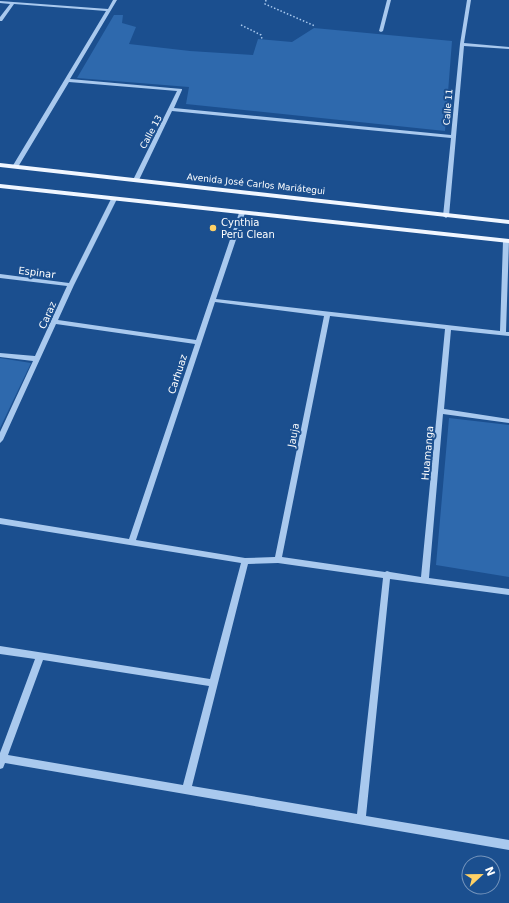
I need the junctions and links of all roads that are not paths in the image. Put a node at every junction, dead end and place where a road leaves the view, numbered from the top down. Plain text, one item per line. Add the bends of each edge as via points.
1 (116, 0) edge
2 (389, 0) edge
3 (469, 0) edge
4 (0, 2) edge
5 (13, 3) junction
6 (109, 10) junction
7 (0, 20) edge
8 (381, 31) dead end
9 (462, 44) junction
10 (509, 48) edge
11 (67, 80) junction
12 (172, 109) junction
13 (454, 136) junction
14 (0, 165) edge
15 (15, 167) junction
16 (136, 180) junction
17 (0, 186) edge
18 (114, 198) junction
19 (242, 212) junction
20 (446, 216) junction
21 (412, 221) junction
22 (509, 222) edge
23 (508, 241) edge
24 (0, 276) edge
25 (71, 285) junction
26 (212, 300) junction
27 (327, 314) junction
28 (55, 322) junction
29 (448, 327) junction
30 (506, 334) edge
31 (198, 342) junction
32 (0, 355) edge
33 (38, 359) junction
34 (441, 411) junction
35 (509, 421) edge
36 (0, 440) edge
37 (0, 520) edge
38 (131, 543) junction
39 (278, 560) junction
40 (245, 561) junction
41 (387, 574) junction
42 (425, 580) junction
43 (509, 592) edge
44 (0, 650) edge
45 (40, 657) junction
46 (213, 682) junction
47 (1, 762) edge
48 (186, 790) junction
49 (361, 820) junction
50 (509, 845) edge

1 - 6 street
2 - 8 street
3 - 9 street, Calle 11
4 - 5 street
5 - 6 street
5 - 7 street
6 - 11 street
9 - 10 street
9 - 13 street, Calle 11
11 - 12 street, Calle 13 via 180,90
11 - 15 street
12 - 13 street
12 - 16 street, Calle 13
13 - 20 street, Calle 11
14 - 15 main road, Avenida José Carlos Mariátegui
15 - 16 main road, Avenida José Carlos Mariátegui
16 - 21 main road, Avenida José Carlos Mariátegui
17 - 18 main road, Avenida José Carlos Mariátegui
18 - 19 main road, Avenida José Carlos Mariátegui
18 - 25 street, Caraz
19 - 21 main road, Avenida José Carlos Mariátegui
19 - 26 street, Carhuaz
20 - 21 main road, Avenida José Carlos Mariátegui
20 - 22 main road, Avenida José Carlos Mariátegui
21 - 23 main road, Avenida José Carlos Mariátegui
23 - 30 street
24 - 25 street, Espinar
25 - 28 street, Caraz
26 - 27 street
26 - 31 street, Carhuaz
27 - 29 street
27 - 39 street, Jauja
28 - 31 street
28 - 33 street, Caraz
29 - 30 street
29 - 34 street, Huamanga
31 - 38 street, Carhuaz
32 - 33 street
33 - 36 street, Caraz
34 - 35 street
34 - 42 street, Huamanga
37 - 38 street
38 - 40 street
39 - 40 street
39 - 41 street
40 - 46 street
41 - 42 street
41 - 49 street
42 - 43 street
44 - 45 street
45 - 46 street
45 - 47 street
46 - 48 street
47 - 48 street
48 - 49 street
49 - 50 street

